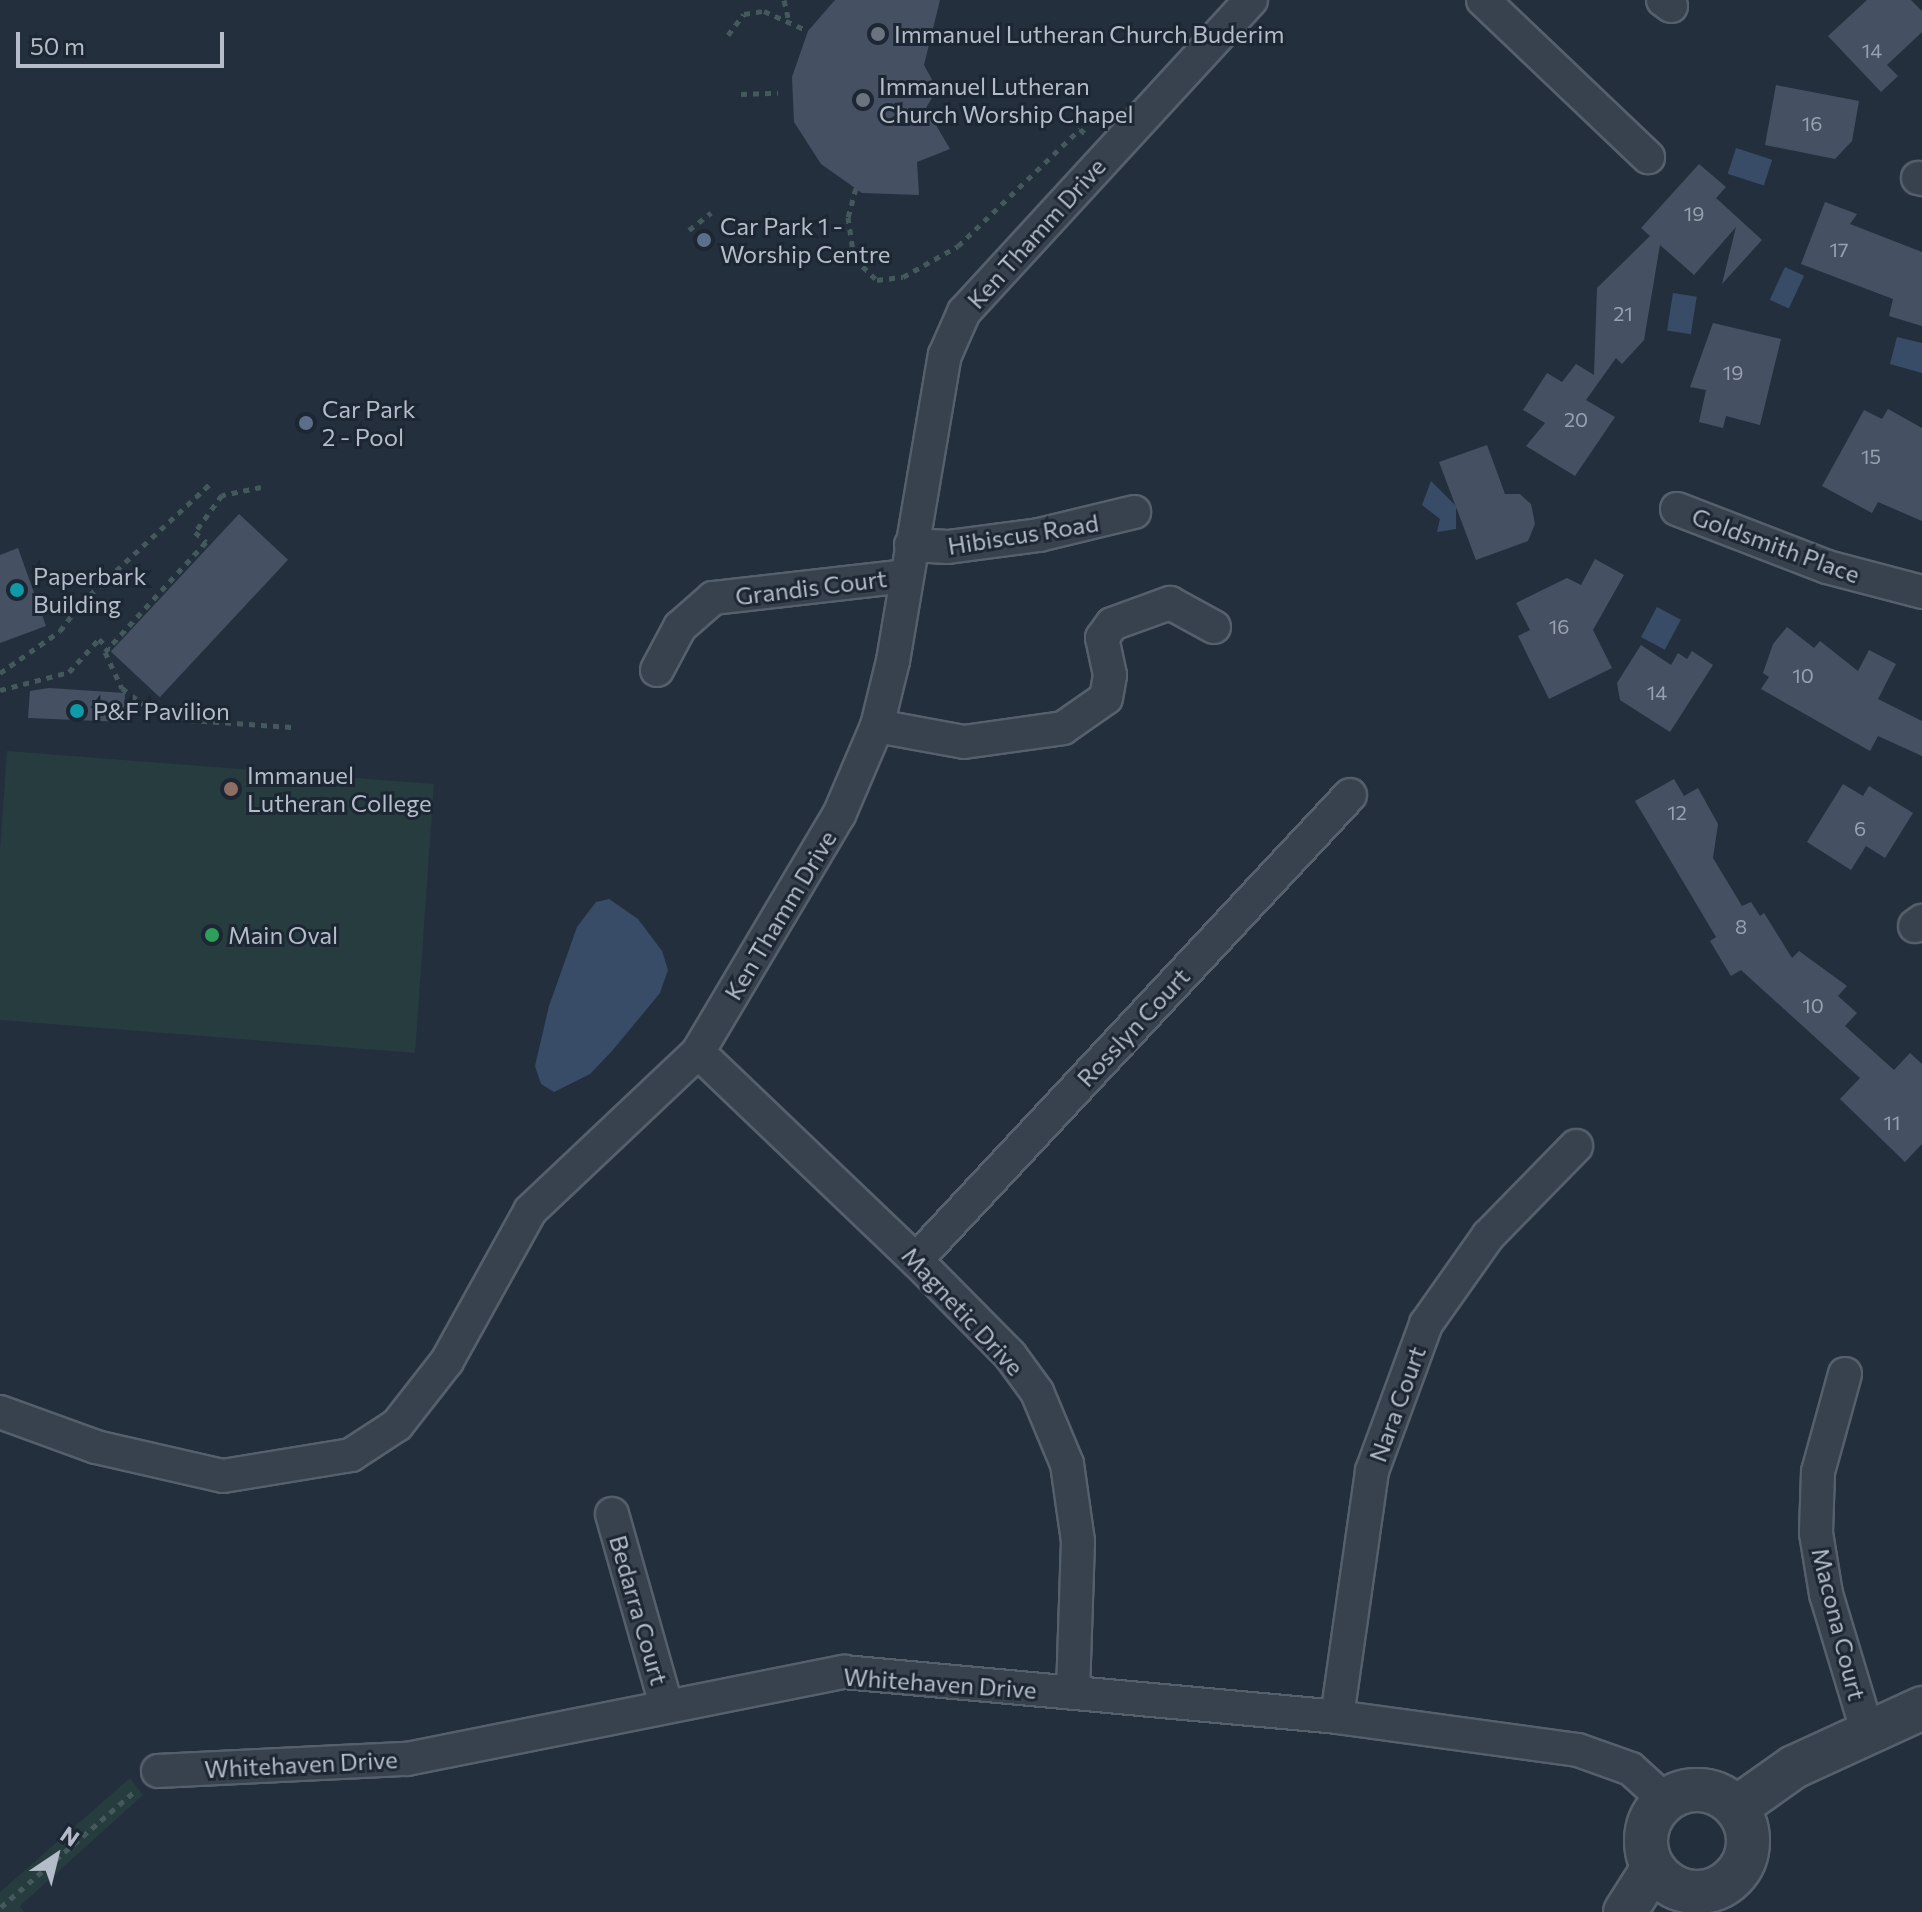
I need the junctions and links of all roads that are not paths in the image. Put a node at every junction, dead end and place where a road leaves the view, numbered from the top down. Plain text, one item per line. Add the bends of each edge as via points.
1 (1251, 0) edge
2 (1483, 0) edge
3 (1648, 157) dead end
4 (1677, 509) dead end
5 (1134, 512) dead end
6 (911, 545) junction
7 (905, 576) junction
8 (1922, 592) edge
9 (1214, 627) dead end
10 (657, 670) dead end
11 (877, 726) junction
12 (1350, 795) dead end
13 (698, 1052) junction
14 (1576, 1146) dead end
15 (916, 1260) junction
16 (1845, 1374) dead end
17 (0, 1412) edge
18 (612, 1514) dead end
19 (1073, 1693) junction
20 (666, 1705) junction
21 (1922, 1708) edge
22 (1337, 1717) junction
23 (1868, 1733) junction
24 (158, 1771) road end
25 (1665, 1800) junction
26 (1736, 1808) junction
27 (1653, 1868) junction
28 (1625, 1912) edge

1 - 6 street, Ken Thamm Drive via 964,312 945,355
2 - 3 street
4 - 8 street, Goldsmith Place via 1827,567
5 - 6 street, Hibiscus Road via 1039,535 948,547
6 - 7 street, Ken Thamm Drive
7 - 10 street, Grandis Court via 713,598 680,627
7 - 11 street, Ken Thamm Drive
9 - 11 street via 1170,603 1112,624 1102,638 1110,675 1106,698 1063,728 964,742
11 - 13 street, Ken Thamm Drive via 839,815
12 - 15 street, Rosslyn Court
13 - 15 street, Magnetic Drive
13 - 17 street, Ken Thamm Drive via 530,1211 447,1361 397,1425 351,1455 223,1476 96,1447
14 - 22 street, Nara Court via 1488,1236 1426,1324 1372,1471
15 - 19 street, Magnetic Drive via 1019,1367 1037,1392 1067,1464 1078,1541
16 - 23 street, Macona Court via 1818,1472 1816,1533 1826,1594
18 - 20 street, Bedarra Court
19 - 20 street, Whitehaven Drive via 844,1672
19 - 22 street, Whitehaven Drive
20 - 24 street, Whitehaven Drive via 407,1759
21 - 23 street
22 - 25 street, Whitehaven Drive via 1578,1750 1631,1769
23 - 26 street via 1794,1767
25 - 26 street via 1694,1790 1710,1791
25 - 27 street via 1648,1825 1647,1854
26 - 27 street via 1747,1831 1746,1856 1727,1883 1712,1891 1679,1889
27 - 28 street

